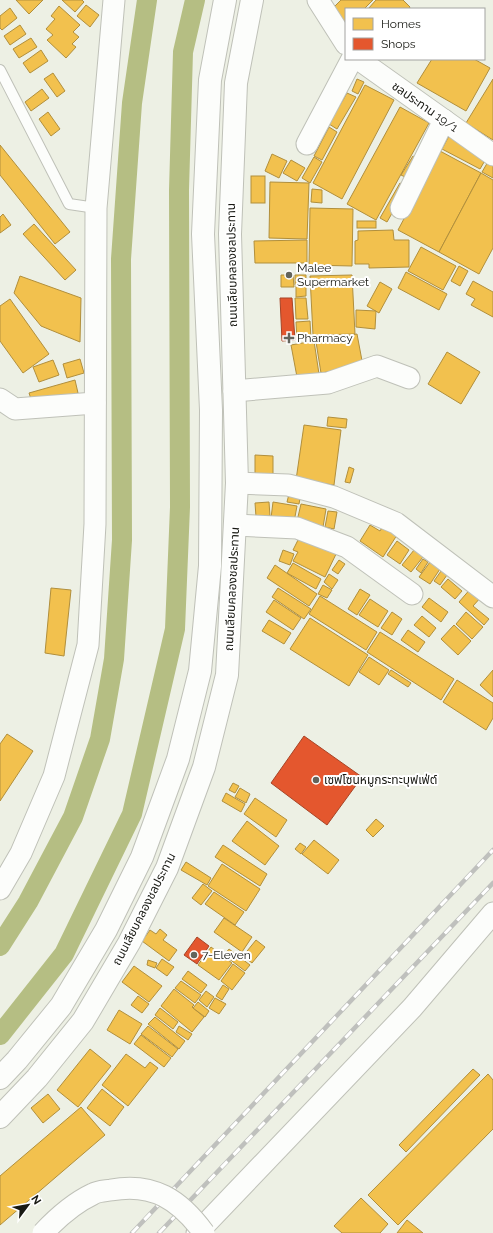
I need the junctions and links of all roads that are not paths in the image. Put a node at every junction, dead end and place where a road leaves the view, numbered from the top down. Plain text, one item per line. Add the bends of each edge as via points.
1 (114, 0) edge
2 (224, 0) edge
3 (252, 0) edge
4 (318, 0) edge
5 (345, 42) edge
6 (351, 60) edge
7 (359, 60) edge
8 (0, 70) edge
9 (444, 120) junction
10 (307, 144) dead end
11 (493, 155) edge
12 (96, 208) junction
13 (401, 208) dead end
14 (410, 378) dead end
15 (234, 391) junction
16 (0, 399) edge
17 (95, 402) junction
18 (237, 482) junction
19 (235, 525) junction
20 (412, 594) dead end
21 (493, 597) edge
22 (0, 889) edge
23 (493, 913) edge
24 (0, 1078) edge
25 (0, 1117) edge
26 (43, 1233) edge
27 (197, 1233) edge
28 (204, 1233) edge

1 - 12 street
2 - 24 street, ถนนเลียบคลองชลประทาน via 210,80 203,234 211,410 210,566 200,670 178,759 142,857 106,930 61,1006
3 - 15 street, ถนนเลียบคลองชลประทาน via 236,83 230,234
4 - 5 street
6 - 10 street
7 - 9 street, ชลประทาน 19/1
8 - 12 lane via 69,204
9 - 11 street, ชลประทาน 19/1
9 - 13 street
12 - 17 street
14 - 15 street via 377,366 328,383
15 - 18 street, ถนนเลียบคลองชลประทาน
16 - 17 street via 15,409
17 - 22 street via 95,524 88,645 54,776 21,853
18 - 19 street, ถนนเลียบคลองชลประทาน
18 - 21 street via 288,485 334,497 396,523
19 - 20 street via 296,528 347,547
19 - 25 street, ถนนเลียบคลองชลประทาน via 227,675 204,767 167,868 129,943 83,1021 37,1078
23 - 27 street via 412,1008
26 - 28 street, bridge via 57,1218 94,1193 121,1188 150,1190 176,1203

